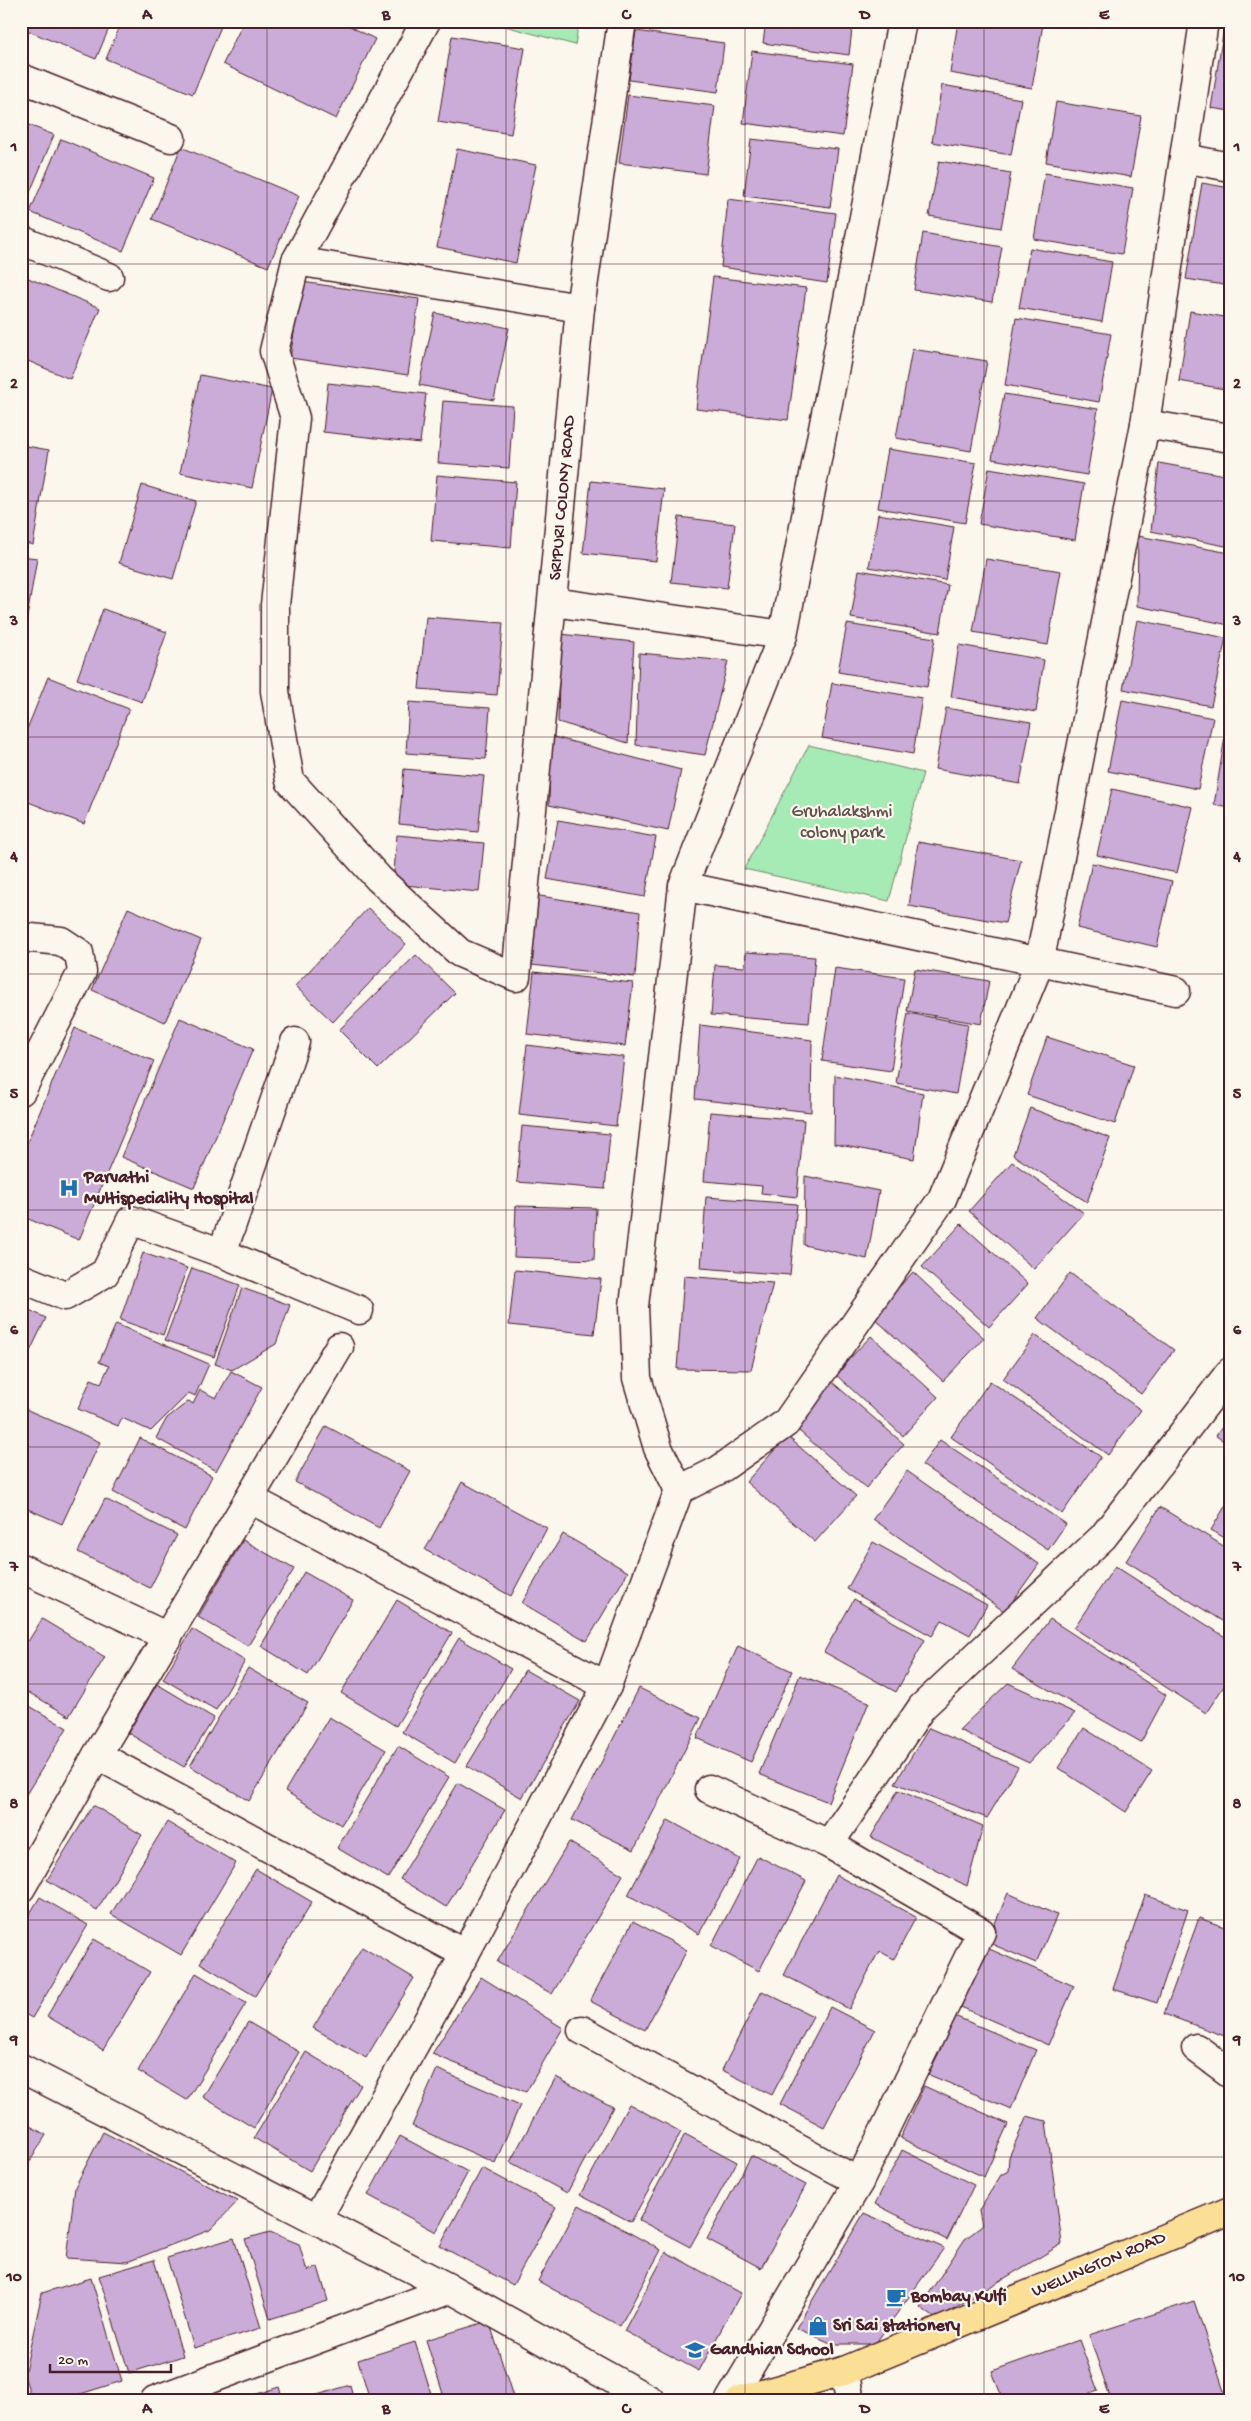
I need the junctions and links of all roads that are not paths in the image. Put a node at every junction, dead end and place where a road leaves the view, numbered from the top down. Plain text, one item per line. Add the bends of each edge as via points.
1 (426, 21) edge
2 (622, 21) edge
3 (902, 21) edge
4 (1204, 21) edge
5 (21, 78) edge
6 (171, 138) dead end
7 (1184, 158) junction
8 (1230, 167) edge
9 (21, 240) edge
10 (296, 261) junction
11 (109, 277) dead end
12 (580, 308) junction
13 (1145, 424) junction
14 (1230, 438) edge
15 (553, 602) junction
16 (783, 635) junction
17 (683, 886) junction
18 (21, 937) edge
19 (1039, 964) junction
20 (1176, 992) dead end
21 (295, 1042) dead end
22 (21, 1091) edge
23 (222, 1253) junction
24 (21, 1278) edge
25 (359, 1310) dead end
26 (339, 1347) dead end
27 (1230, 1372) edge
28 (679, 1490) junction
29 (250, 1500) junction
30 (21, 1568) edge
31 (168, 1637) junction
32 (607, 1686) junction
33 (97, 1755) junction
34 (709, 1789) dead end
35 (829, 1844) junction
36 (21, 1888) edge
37 (465, 1954) junction
38 (582, 2030) dead end
39 (1196, 2048) dead end
40 (21, 2068) edge
41 (1230, 2073) edge
42 (859, 2182) junction
43 (1230, 2211) edge
44 (317, 2219) junction
45 (451, 2289) junction
46 (844, 2371) junction
47 (155, 2400) edge
48 (650, 2400) edge
49 (730, 2400) edge
50 (742, 2400) edge
51 (850, 2400) edge

1 - 10 street
2 - 12 street, SRIPURI COLONY ROAD
3 - 16 street
4 - 7 street
5 - 6 street
7 - 8 street
7 - 13 street
9 - 11 street
10 - 12 street
10 - 15 street, SRIPURI COLONY ROAD via 274,351 295,418 275,605 275,691 290,781 379,879 460,953 516,977
12 - 15 street, SRIPURI COLONY ROAD
13 - 14 street
13 - 19 street
15 - 16 street
16 - 17 street
17 - 19 street
17 - 28 street via 634,1306 637,1378 658,1448
18 - 22 street via 61,941 79,952 82,972
19 - 20 street
19 - 28 street via 942,1199 786,1423 719,1470
21 - 23 street
23 - 24 street via 131,1220 106,1273 65,1296
23 - 25 street
26 - 29 street
27 - 35 street via 1103,1537 922,1707
28 - 32 street
29 - 31 street
29 - 32 street
30 - 31 street
31 - 33 street
32 - 37 street
33 - 36 street
33 - 37 street
34 - 35 street
35 - 42 street via 981,1932
37 - 44 street
38 - 42 street
39 - 41 street
40 - 44 street
42 - 49 street
43 - 46 main road, WELLINGTON ROAD
44 - 45 street
45 - 47 street
45 - 48 street
46 - 50 main road, WELLINGTON ROAD
46 - 51 street

